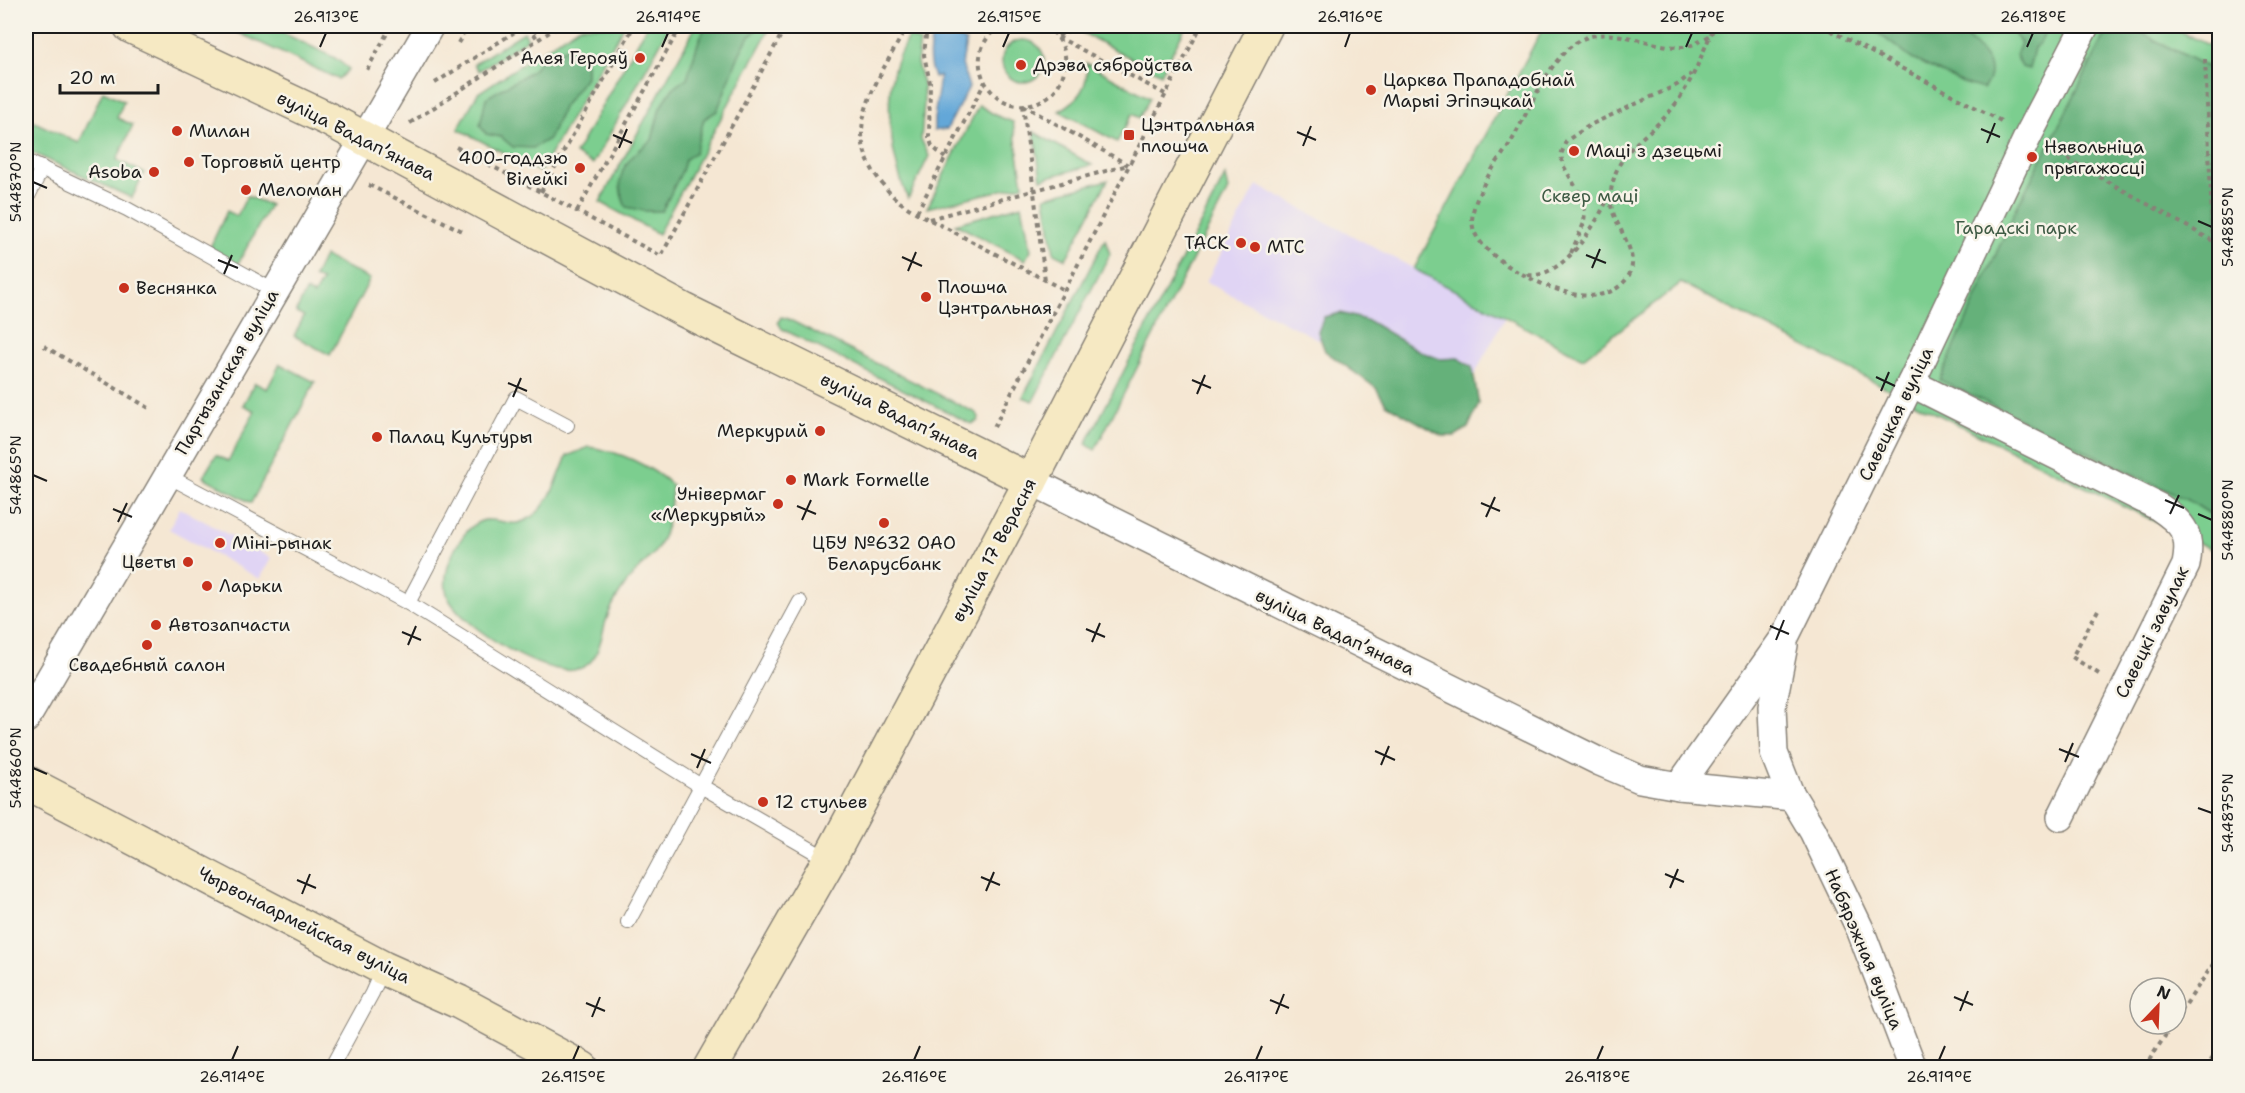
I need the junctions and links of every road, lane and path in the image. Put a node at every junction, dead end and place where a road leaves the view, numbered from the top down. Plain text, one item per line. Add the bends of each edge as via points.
1 (391, 26) edge
2 (430, 26) edge
3 (524, 26) edge
4 (529, 26) edge
5 (559, 26) edge
6 (634, 26) edge
7 (681, 26) edge
8 (786, 26) edge
9 (907, 26) edge
10 (927, 26) edge
11 (1000, 26) edge
12 (1045, 26) edge
13 (1078, 26) edge
14 (1201, 26) edge
15 (1266, 26) edge
16 (1715, 26) edge
17 (2085, 26) edge
18 (137, 27) edge
19 (1057, 36) junction
20 (1709, 36) junction
21 (538, 40) junction
22 (2205, 59) dead end
23 (1694, 72) junction
24 (362, 78) dead end
25 (984, 82) junction
26 (435, 83) dead end
27 (1165, 94) junction
28 (1023, 105) junction
29 (420, 128) dead end
30 (363, 138) junction
31 (450, 144) dead end
32 (945, 158) junction
33 (26, 161) edge
34 (1128, 165) junction
35 (42, 168) junction
36 (1033, 191) junction
37 (541, 192) junction
38 (1611, 192) junction
39 (26, 200) edge
40 (577, 211) junction
41 (917, 212) junction
42 (929, 219) junction
43 (2213, 241) dead end
44 (1571, 253) junction
45 (1524, 274) junction
46 (1045, 280) junction
47 (1064, 290) junction
48 (274, 291) junction
49 (44, 346) dead end
50 (1911, 383) junction
51 (149, 408) dead end
52 (997, 421) dead end
53 (567, 425) dead end
54 (166, 475) junction
55 (1031, 481) junction
56 (800, 602) dead end
57 (408, 603) junction
58 (2098, 610) dead end
59 (1786, 635) junction
60 (2125, 690) junction
61 (26, 719) edge
62 (26, 782) edge
63 (701, 786) junction
64 (1679, 786) junction
65 (1792, 797) junction
66 (2061, 818) dead end
67 (829, 860) junction
68 (628, 922) dead end
69 (2220, 954) edge
70 (383, 968) junction
71 (2188, 1001) edge
72 (2165, 1036) edge
73 (2220, 1049) edge
74 (331, 1068) edge
75 (582, 1068) edge
76 (710, 1068) edge
77 (1913, 1068) edge
78 (2144, 1068) edge
79 (2205, 1068) edge

1 - 24 path
2 - 30 street, Партызанская вуліца
3 - 26 path
4 - 21 path
5 - 21 path
6 - 37 path
7 - 40 path
8 - 40 path via 661,256
9 - 41 path via 870,99 862,141 876,177 893,197
10 - 32 path via 924,55 930,83 929,137 932,146
11 - 25 path via 985,40 981,51 979,64
12 - 19 path
13 - 19 path
14 - 27 path
15 - 55 street, вуліца 17 Верасня
16 - 20 path
17 - 50 street, Савецкая вуліца via 2028,136
18 - 30 street, вуліца Вадапʼянава
19 - 27 path
19 - 28 path via 1064,48 1064,75 1048,97
20 - 23 path
20 - 45 path via 1682,48 1617,36 1594,36 1563,52 1482,186 1472,213 1477,241 1490,254
21 - 29 path via 410,123
22 - 43 path
23 - 38 path via 1664,118 1623,158
23 - 44 path via 1677,85 1590,125 1566,141 1561,155 1563,165 1585,210 1584,223
25 - 28 path via 998,97
25 - 32 path
27 - 34 path
28 - 34 path
28 - 36 path
30 - 48 street, Партызанская вуліца
30 - 55 street, вуліца Вадапʼянава via 684,310
31 - 37 path
32 - 41 path
33 - 35 lane
34 - 36 path
34 - 47 path
35 - 39 lane
35 - 48 lane via 127,209
36 - 42 path
36 - 46 path
37 - 40 path
38 - 44 path via 1590,230
38 - 45 path via 1614,213 1631,251 1632,270 1623,283 1611,292 1576,295
41 - 42 path
42 - 46 path
44 - 45 path via 1548,271 1535,276
46 - 47 path
47 - 52 path
48 - 54 street, Партызанская вуліца
49 - 51 path
50 - 59 street, Савецкая вуліца
50 - 60 street, Савецкі завулак via 2179,520 2190,546 2186,565
53 - 57 lane via 516,398
54 - 57 lane
54 - 61 street, Партызанская вуліца
55 - 64 street, вуліца Вадапʼянава via 1600,762 1640,779
55 - 67 street, вуліца 17 Верасня
56 - 63 lane
57 - 63 lane
58 - 60 path via 2072,657
59 - 64 street, Савецкая вуліца
59 - 65 street, Набярэжная вуліца via 1772,707 1774,753
60 - 66 street, Савецкі завулак
62 - 70 street, Чырвонаармейская вуліца
63 - 67 lane
63 - 68 lane
64 - 65 street
65 - 77 street, Набярэжная вуліца via 1813,831 1860,929
67 - 76 street, вуліца 17 Верасня
69 - 71 path
70 - 74 lane
70 - 75 street, Чырвонаармейская вуліца via 459,1002
72 - 78 path
73 - 79 path

